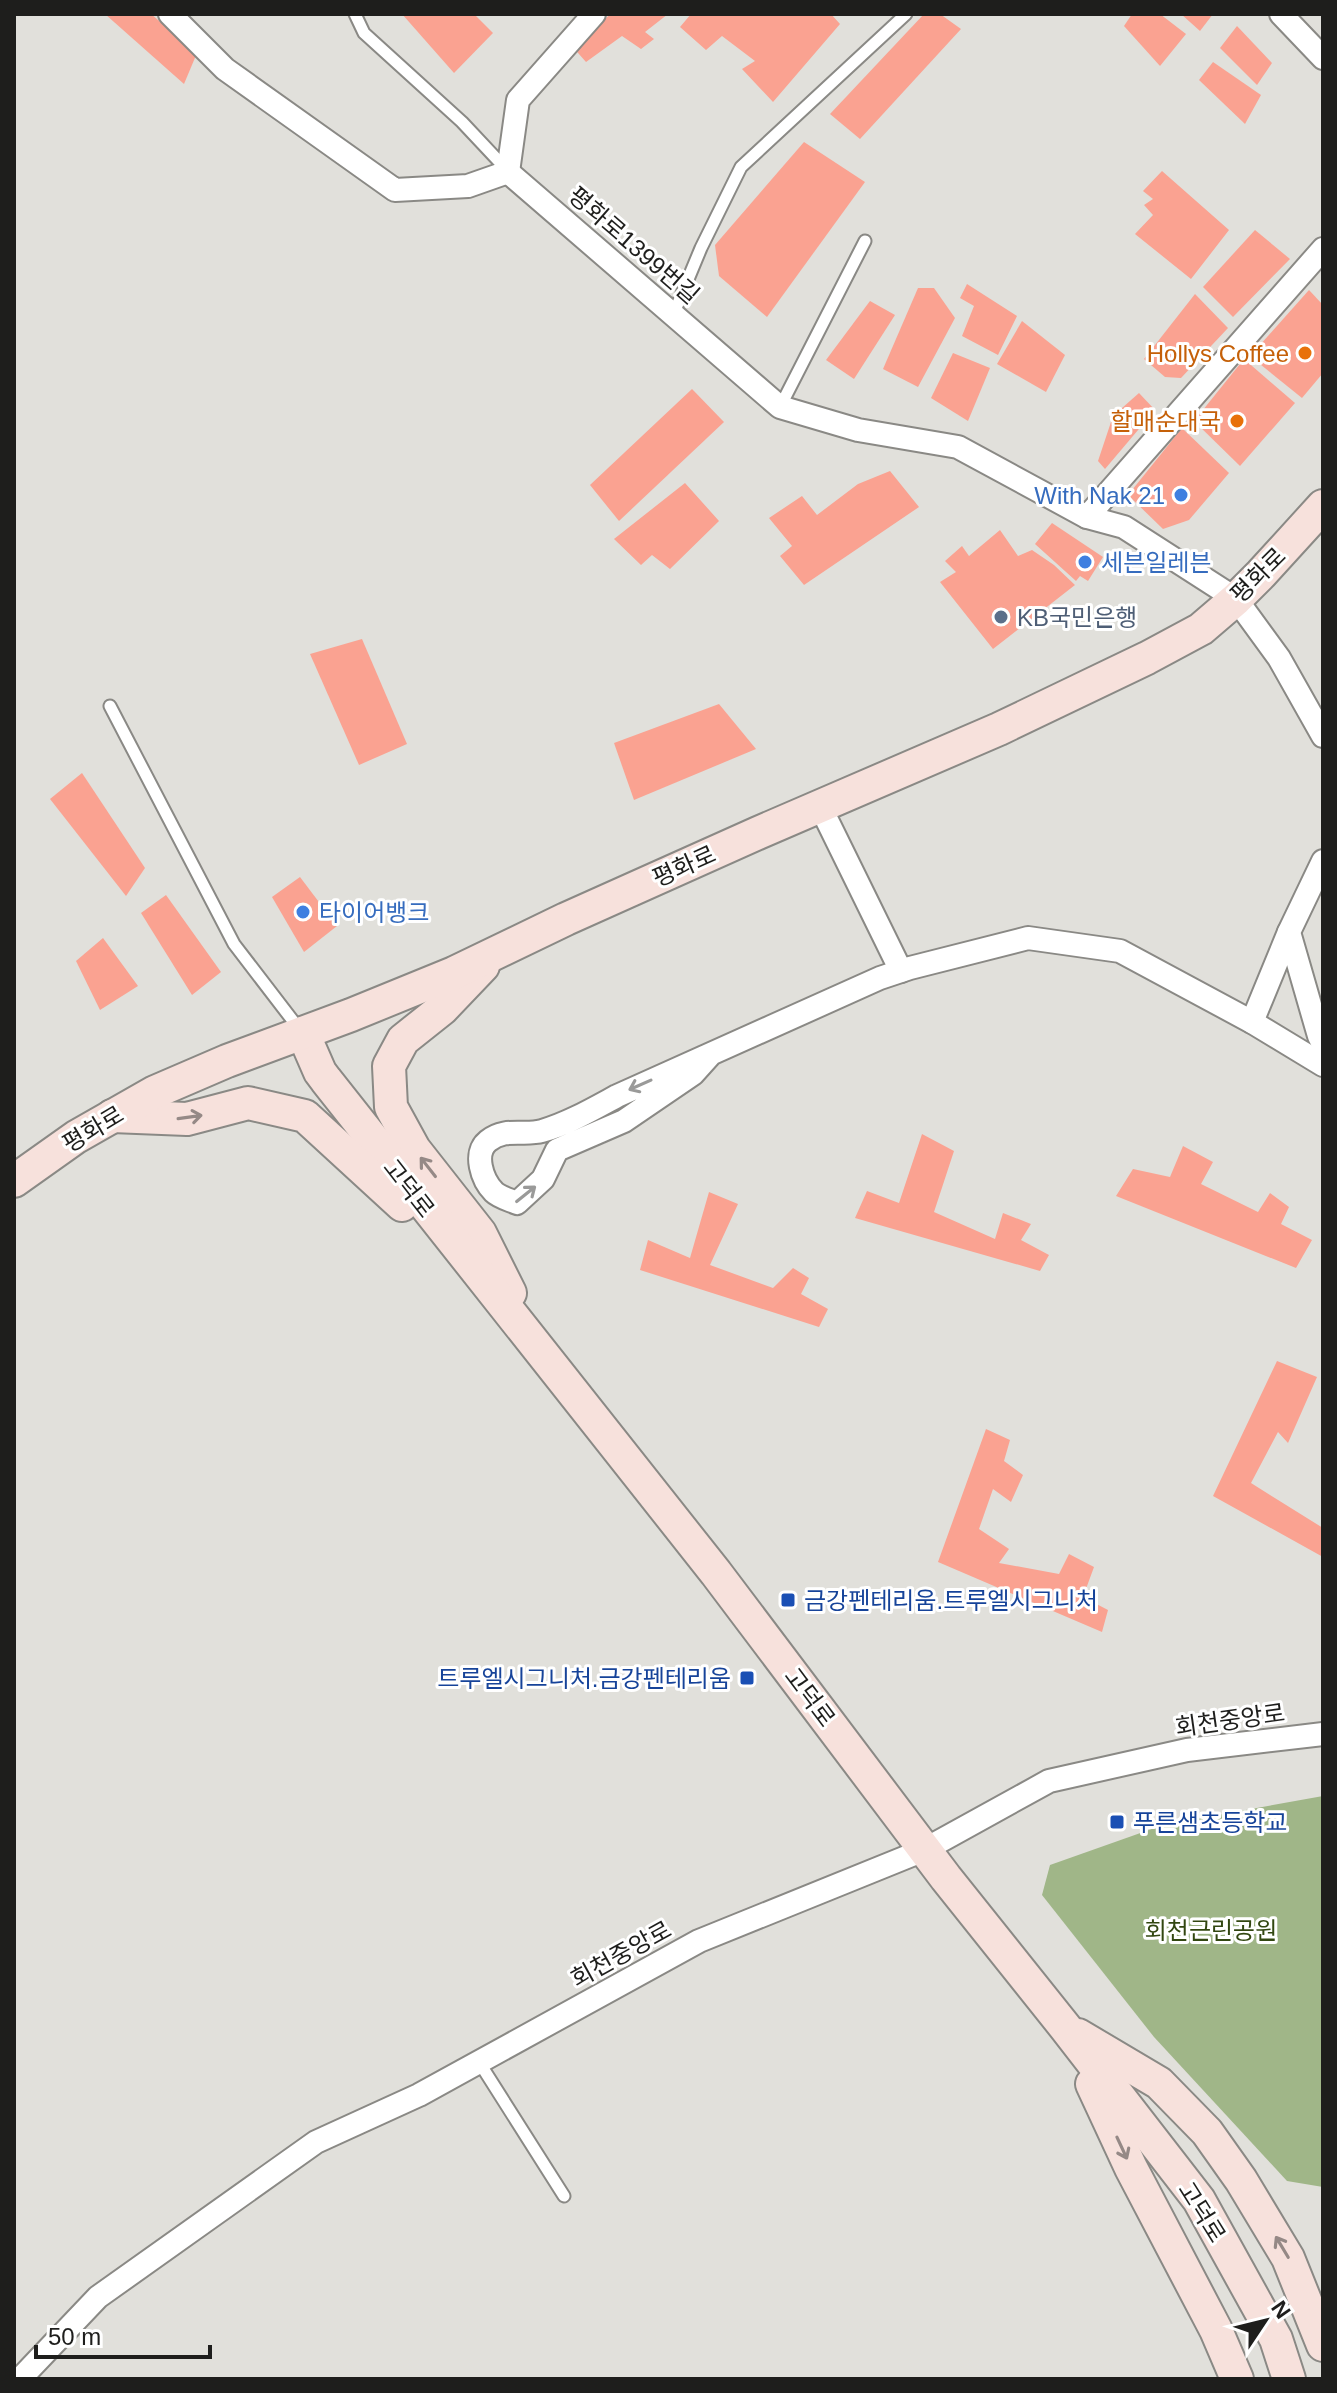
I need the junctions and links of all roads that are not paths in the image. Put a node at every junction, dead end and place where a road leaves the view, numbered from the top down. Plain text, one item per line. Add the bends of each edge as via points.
1 (170, 14) edge
2 (355, 14) edge
3 (594, 14) edge
4 (906, 14) edge
5 (1281, 14) edge
6 (1323, 58) edge
7 (508, 172) junction
8 (865, 241) dead end
9 (1323, 249) edge
10 (674, 313) junction
11 (780, 407) junction
12 (1323, 506) edge
13 (1087, 517) junction
14 (1236, 599) junction
15 (110, 706) dead end
16 (1323, 736) edge
17 (820, 806) junction
18 (1323, 861) edge
19 (1289, 932) junction
20 (496, 953) junction
21 (901, 971) junction
22 (1252, 1022) junction
23 (303, 1033) junction
24 (1323, 1044) edge
25 (711, 1054) junction
26 (1323, 1065) edge
27 (112, 1116) junction
28 (52, 1154) junction
29 (14, 1162) edge
30 (14, 1181) edge
31 (485, 1283) junction
32 (540, 1353) junction
33 (1323, 1734) edge
34 (924, 1850) junction
35 (1065, 2027) junction
36 (479, 2062) junction
37 (564, 2196) dead end
38 (1323, 2345) edge
39 (20, 2379) edge
40 (1237, 2379) edge
41 (1289, 2379) edge

1 - 7 street via 225,69 395,190 468,186
2 - 7 lane via 364,33 462,122
3 - 7 street via 518,100
4 - 10 lane via 741,167
5 - 6 street
7 - 10 street, 평화로1399번길
8 - 11 lane
9 - 13 street
10 - 11 street, 평화로1399번길
11 - 13 street, 평화로1399번길 via 858,430 958,447
12 - 14 main road, 평화로
13 - 14 street, 평화로1399번길 via 1124,527
14 - 16 street via 1279,658
14 - 17 main road, 평화로 via 1201,629 1147,658
15 - 23 lane via 234,944
17 - 20 main road, 평화로
17 - 21 street
18 - 19 street
19 - 22 street
19 - 24 street
20 - 23 main road, 평화로
32 -> 20 main road via 480,1233 414,1149 391,1107 389,1066 403,1040 442,1009
21 - 22 street via 1028,938 1120,951
21 - 25 street
22 - 26 street
23 - 27 main road, 평화로 via 155,1092
23 - 31 main road, 고덕로 via 320,1072
25 -> 25 street via 578,1117 539,1132 504,1133 486,1142 480,1154 482,1173 494,1192 517,1203 543,1179 557,1150 624,1121 693,1074
27 - 28 main road, 평화로
27 -> 31 main road via 187,1119 248,1103 305,1116
28 - 29 main road
28 - 30 main road, 평화로
31 - 32 main road, 고덕로
32 - 34 main road, 고덕로 via 716,1573
33 - 34 street, 회천중앙로 via 1187,1750 1049,1781
34 - 35 main road, 고덕로
34 - 36 street, 회천중앙로 via 699,1941
38 -> 35 main road via 1288,2258 1207,2132 1159,2083
35 -> 40 main road
35 - 41 main road, 고덕로 via 1199,2200 1276,2339
36 - 37 lane
36 - 39 street, 회천중앙로 via 316,2142 98,2297

